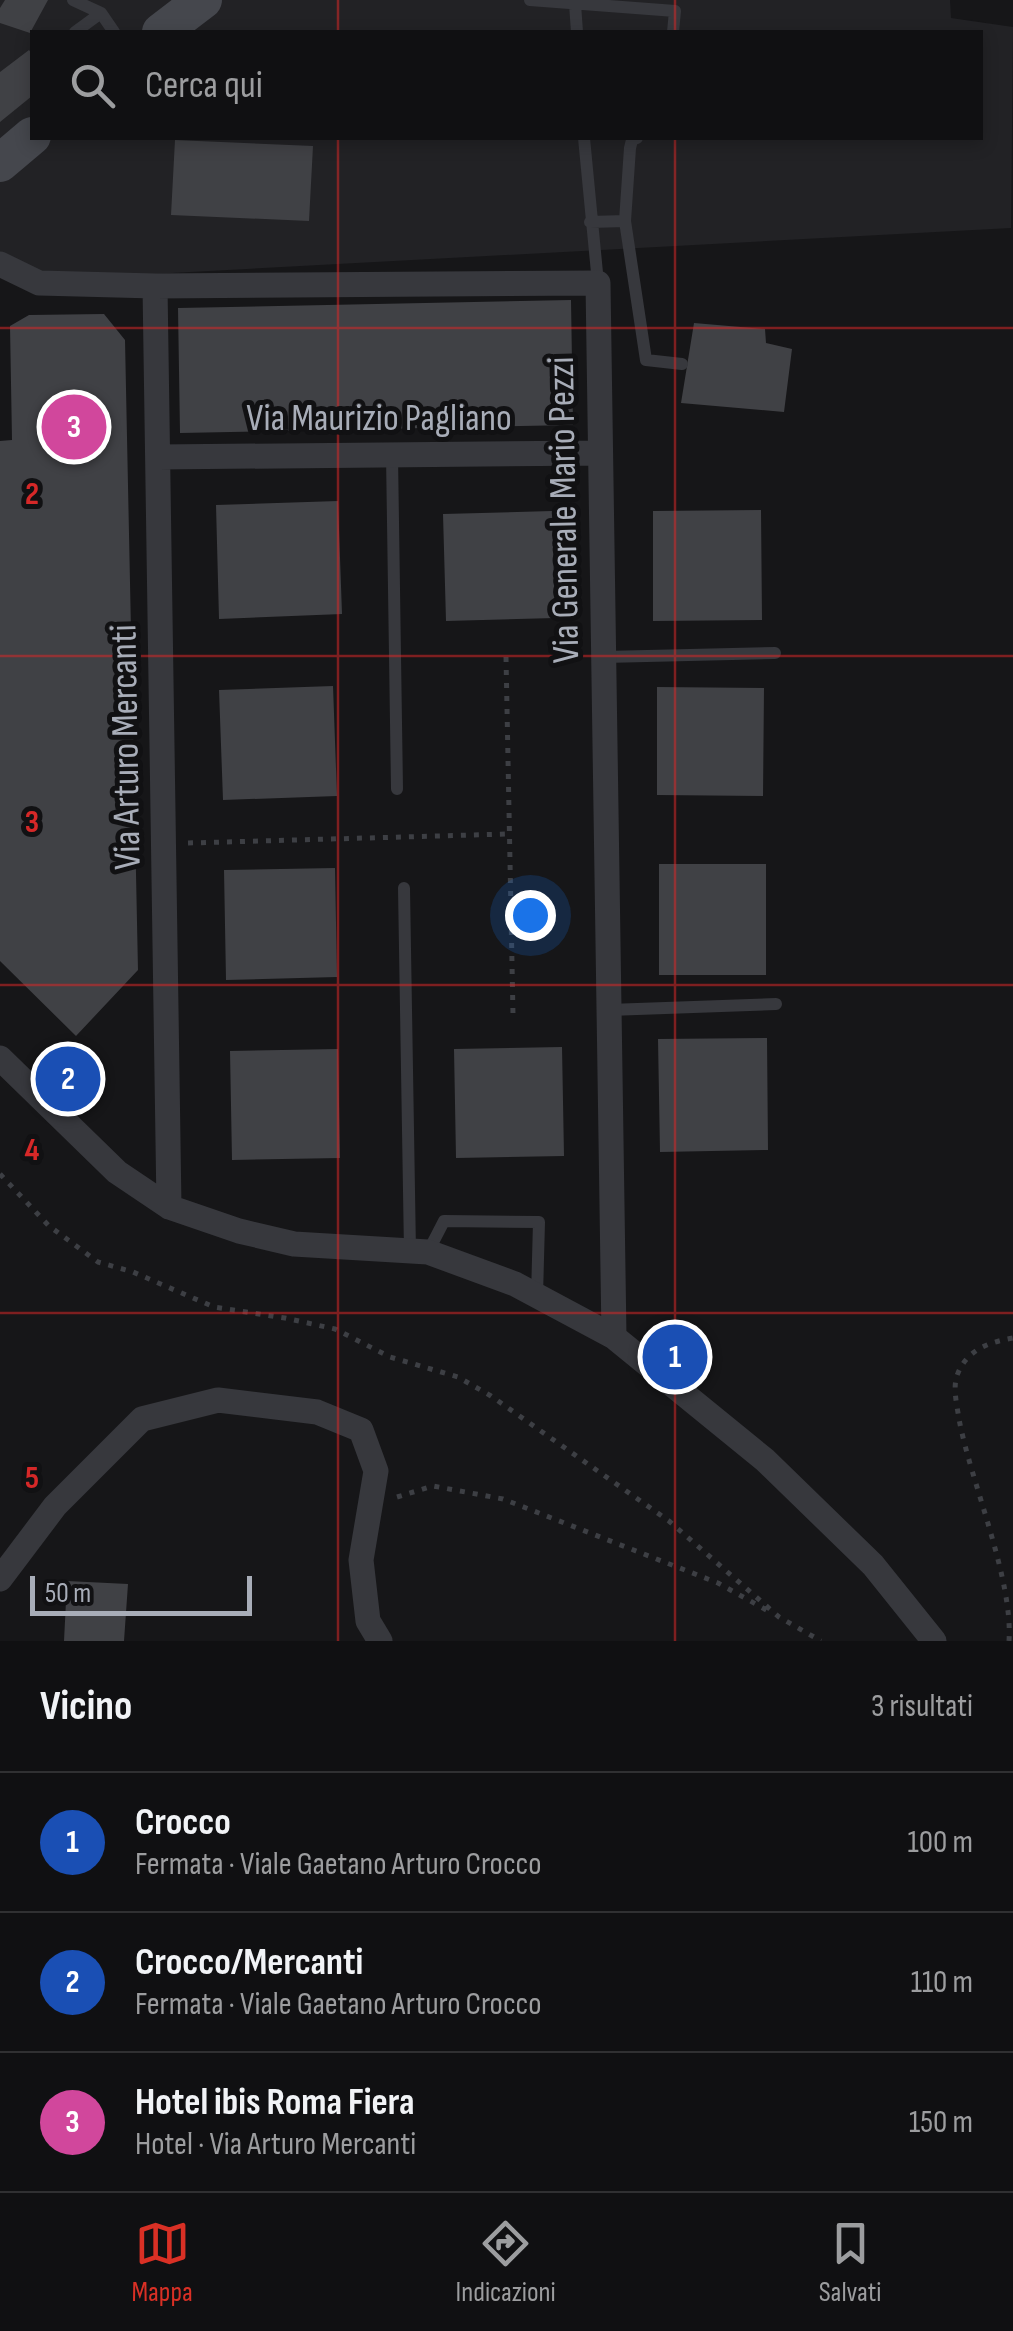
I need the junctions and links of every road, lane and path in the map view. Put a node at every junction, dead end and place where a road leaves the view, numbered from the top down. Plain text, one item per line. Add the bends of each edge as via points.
1 (73, 0) edge
2 (203, 0) edge
3 (530, 0) edge
4 (575, 4) junction
5 (101, 13) junction
6 (78, 30) edge
7 (113, 30) edge
8 (164, 30) edge
9 (577, 30) edge
10 (673, 30) edge
11 (30, 138) edge
12 (584, 140) edge
13 (632, 140) edge
14 (0, 163) edge
15 (626, 221) junction
16 (590, 222) junction
17 (0, 264) edge
18 (598, 283) junction
19 (154, 286) junction
20 (682, 364) dead end
21 (600, 453) junction
22 (392, 455) junction
23 (158, 457) junction
24 (775, 653) dead end
25 (506, 657) dead end
26 (604, 657) junction
27 (397, 789) dead end
28 (509, 834) junction
29 (166, 844) junction
30 (404, 888) dead end
31 (776, 1004) dead end
32 (609, 1010) junction
33 (513, 1016) dead end
34 (0, 1058) edge
35 (0, 1174) edge
36 (170, 1206) junction
37 (419, 1251) junction
38 (537, 1296) junction
39 (614, 1338) junction
40 (1013, 1338) edge
41 (370, 1506) junction
42 (0, 1579) edge
43 (780, 1617) junction
44 (380, 1641) edge
45 (821, 1641) edge
46 (934, 1641) edge
47 (1009, 1641) edge

1 - 5 lane
2 - 8 main road
3 - 4 lane
4 - 9 lane
4 - 10 lane via 674,11
5 - 6 lane
5 - 7 lane
11 - 14 main road
12 - 16 lane
13 - 15 lane
15 - 16 lane
15 - 20 lane via 646,360
16 - 18 lane
17 - 19 street via 39,283
18 - 19 street
18 - 21 street, Via Generale Mario Pezzi
19 - 23 street, Via Arturo Mercanti
21 - 22 street, Via Maurizio Pagliano
21 - 26 street, Via Generale Mario Pezzi
22 - 23 street, Via Maurizio Pagliano
22 - 27 lane
23 - 29 street, Via Arturo Mercanti
24 - 26 lane
25 - 28 path
26 - 32 street, Via Generale Mario Pezzi
28 - 29 path
28 - 33 path
29 - 36 street, Via Arturo Mercanti
30 - 37 lane
31 - 32 lane
32 - 39 street, Via Generale Mario Pezzi
34 - 36 street via 117,1172
35 - 43 path via 49,1226 98,1262 214,1307 334,1329 474,1387 669,1521
36 - 37 street via 294,1244
37 - 38 street
37 - 38 lane via 444,1221 539,1222
38 - 39 street
39 - 46 street via 765,1460 873,1565
40 - 47 path via 974,1353 957,1374 956,1400 999,1550
41 - 42 street via 376,1471 361,1430 317,1412 218,1400 142,1419 55,1506
41 - 43 path via 433,1486 503,1499 718,1583
41 - 44 street via 361,1560 368,1621
43 - 45 path

